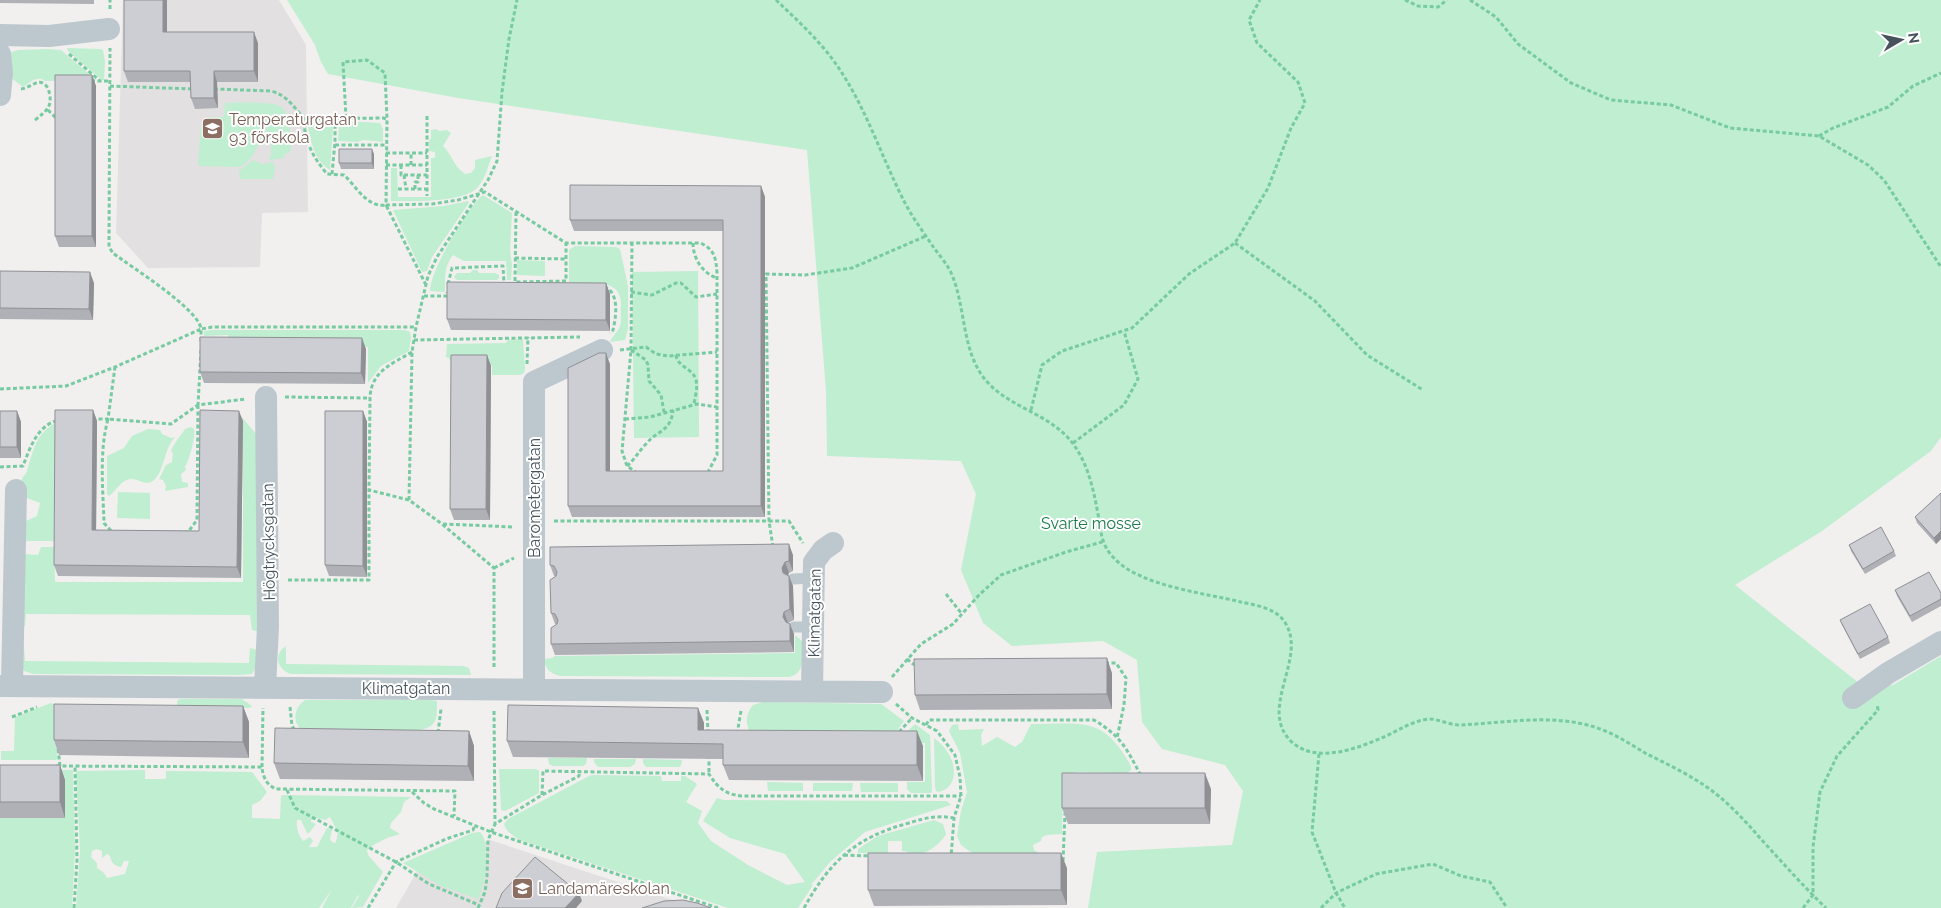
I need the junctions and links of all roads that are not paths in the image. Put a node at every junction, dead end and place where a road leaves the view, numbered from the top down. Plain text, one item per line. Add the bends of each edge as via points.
1 (109, 29) road end
2 (0, 35) edge
3 (1, 63) edge
4 (0, 95) edge
5 (603, 342) road end
6 (266, 397) dead end
7 (16, 490) dead end
8 (833, 543) dead end
9 (1941, 642) edge
10 (6, 686) edge
11 (265, 688) junction
12 (534, 689) junction
13 (812, 691) junction
14 (882, 692) road end
15 (1853, 698) dead end

1 - 2 street via 60,35
3 - 4 street
5 - 12 street, Barometergatan via 534,382 525,524 541,583 541,631
6 - 11 street, Högtrycksgatan via 268,640
7 - 10 street
8 - 13 street, Klimatgatan via 823,550 807,573 803,627
9 - 15 street
10 - 11 street, Klimatgatan
11 - 12 street, Klimatgatan
12 - 13 street, Klimatgatan
13 - 14 street, Klimatgatan

